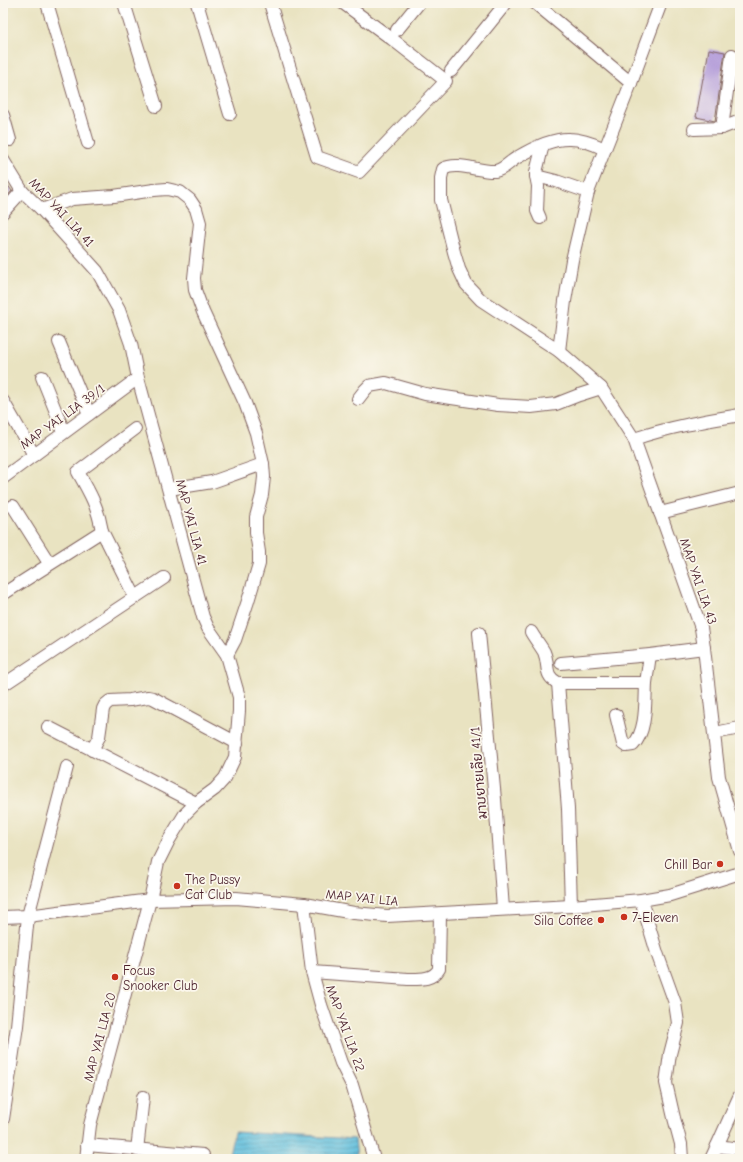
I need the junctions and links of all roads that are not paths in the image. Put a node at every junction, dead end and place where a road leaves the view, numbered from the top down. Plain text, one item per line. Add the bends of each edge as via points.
1 (47, 3) edge
2 (124, 3) edge
3 (196, 3) edge
4 (270, 3) edge
5 (343, 3) edge
6 (419, 3) edge
7 (506, 3) edge
8 (535, 3) edge
9 (661, 3) edge
10 (397, 30) dead end
11 (732, 55) dead end
12 (452, 71) dead end
13 (631, 83) junction
14 (156, 106) dead end
15 (230, 114) dead end
16 (3, 115) edge
17 (740, 121) edge
18 (722, 128) junction
19 (694, 129) dead end
20 (10, 140) dead end
21 (88, 143) dead end
22 (542, 145) junction
23 (605, 149) junction
24 (3, 161) edge
25 (536, 176) junction
26 (22, 191) junction
27 (588, 192) junction
28 (42, 210) junction
29 (3, 212) edge
30 (540, 218) dead end
31 (59, 342) dead end
32 (559, 351) junction
33 (42, 377) dead end
34 (138, 378) junction
35 (601, 388) junction
36 (358, 399) dead end
37 (3, 401) edge
38 (89, 414) junction
39 (740, 414) edge
40 (135, 429) dead end
41 (64, 432) junction
42 (634, 439) junction
43 (34, 455) junction
44 (263, 464) junction
45 (3, 478) edge
46 (168, 489) junction
47 (740, 493) edge
48 (14, 506) dead end
49 (660, 513) junction
50 (102, 531) junction
51 (50, 564) junction
52 (164, 578) dead end
53 (3, 594) edge
54 (135, 597) junction
55 (531, 632) dead end
56 (479, 633) dead end
57 (704, 648) junction
58 (227, 655) junction
59 (650, 655) junction
60 (561, 663) dead end
61 (558, 683) junction
62 (646, 683) junction
63 (3, 685) edge
64 (616, 715) dead end
65 (48, 728) dead end
66 (740, 728) edge
67 (715, 733) junction
68 (237, 744) junction
69 (92, 750) junction
70 (67, 767) dead end
71 (196, 803) junction
72 (740, 851) edge
73 (740, 873) edge
74 (150, 900) junction
75 (641, 900) junction
76 (304, 904) junction
77 (571, 906) junction
78 (503, 909) junction
79 (440, 914) junction
80 (28, 916) junction
81 (3, 917) edge
82 (312, 972) junction
83 (740, 1095) edge
84 (143, 1097) dead end
85 (3, 1119) edge
86 (87, 1145) junction
87 (717, 1146) junction
88 (740, 1149) edge
89 (137, 1150) junction
90 (203, 1156) dead end
91 (86, 1159) edge
92 (374, 1159) edge
93 (682, 1159) edge
94 (711, 1159) edge

1 - 21 street
2 - 14 street
3 - 15 street
4 - 5 street via 317,157 358,172 446,81
6 - 10 street
7 - 12 street
8 - 13 street
9 - 13 street
11 - 18 street
13 - 23 street
16 - 20 street
17 - 18 street
18 - 19 street
22 - 23 street via 570,138
22 - 25 street
22 - 32 street, MAP YAI LIA 43 via 494,171 462,167 443,169 441,200 459,269 466,284 481,300
23 - 27 street
24 - 26 street, MAP YAI LIA 41
25 - 27 street
25 - 30 street via 537,211
26 - 28 street, MAP YAI LIA 41
26 - 29 street
27 - 32 street via 572,260
28 - 34 street, MAP YAI LIA 41 via 97,271 119,310 131,344
28 - 44 street via 72,199 167,189 180,192 190,200 200,223 195,290 245,403 256,433
31 - 38 street
32 - 35 street, MAP YAI LIA 43
33 - 41 street
34 - 38 street, MAP YAI LIA 39/1
34 - 46 street, MAP YAI LIA 41
35 - 36 street via 556,404 531,407 498,405 425,394 386,383 369,386
35 - 42 street, MAP YAI LIA 43
37 - 43 street
38 - 41 street, MAP YAI LIA 39/1
39 - 42 street via 653,432
40 - 50 street via 78,472 94,502
41 - 43 street, MAP YAI LIA 39/1
42 - 49 street, MAP YAI LIA 43
43 - 45 street, MAP YAI LIA 39/1
44 - 46 street via 212,482
44 - 58 street via 262,495 256,516 259,564 235,640
46 - 58 street, MAP YAI LIA 41 via 203,616 208,628
47 - 49 street
48 - 51 street
49 - 57 street, MAP YAI LIA 43 via 701,628
50 - 51 street
50 - 54 street
51 - 53 street
52 - 54 street
54 - 63 street
55 - 61 street via 544,652 551,680
56 - 78 street, มาบยายเลีย 41/1
57 - 59 street
57 - 67 street, MAP YAI LIA 43
58 - 68 street, MAP YAI LIA 41 via 239,697
59 - 60 street
59 - 62 street
61 - 62 street
61 - 77 street via 568,809
62 - 64 street via 643,723 633,746 623,744
65 - 69 street
66 - 67 street
67 - 72 street, MAP YAI LIA 43 via 719,777
68 - 69 street via 148,697 110,701 105,705 99,737
68 - 71 street, MAP YAI LIA 41 via 235,757 225,778
69 - 71 street
70 - 80 street
71 - 74 street, MAP YAI LIA 41 via 185,814 168,840 158,862
73 - 75 street, MAP YAI LIA via 670,895
74 - 76 street, MAP YAI LIA via 236,898
74 - 80 street, MAP YAI LIA
74 - 86 street, MAP YAI LIA 20 via 90,1125
75 - 77 street, MAP YAI LIA
75 - 93 street via 675,1003 678,1024 666,1083 681,1144
76 - 79 street, MAP YAI LIA via 387,916
76 - 82 street, MAP YAI LIA 22
77 - 78 street, MAP YAI LIA
78 - 79 street, MAP YAI LIA
79 - 82 street via 439,969 432,976 408,979
80 - 81 street, MAP YAI LIA
80 - 85 street via 17,1026
82 - 92 street, MAP YAI LIA 22 via 341,1063 352,1085
83 - 87 street
84 - 89 street
86 - 89 street
86 - 91 street, MAP YAI LIA 20
87 - 88 street
87 - 94 street
89 - 90 street

